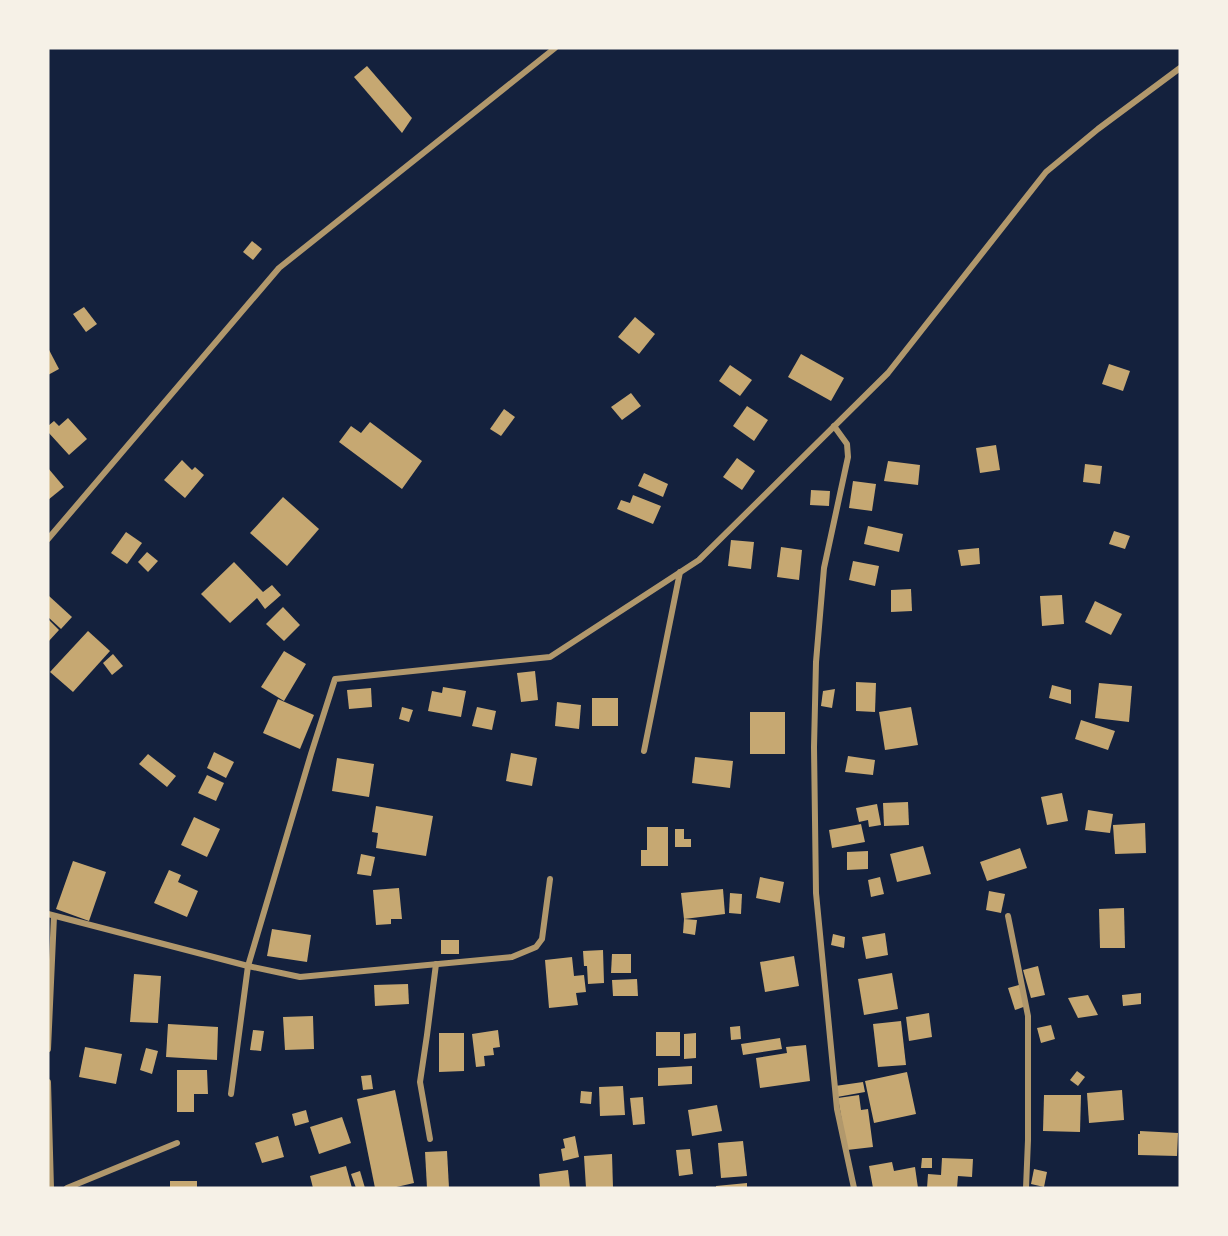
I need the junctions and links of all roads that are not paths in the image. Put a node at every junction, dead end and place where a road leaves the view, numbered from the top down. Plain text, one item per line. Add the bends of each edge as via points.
1 (555, 48) edge
2 (1180, 69) edge
3 (834, 426) junction
4 (48, 540) edge
5 (680, 572) junction
6 (644, 751) dead end
7 (550, 879) dead end
8 (51, 915) edge
9 (1008, 916) dead end
10 (436, 964) junction
11 (248, 966) junction
12 (48, 1049) edge
13 (48, 1082) edge
14 (231, 1094) dead end
15 (430, 1139) dead end
16 (177, 1143) dead end
17 (51, 1188) edge
18 (67, 1188) edge
19 (854, 1188) edge
20 (1026, 1188) edge

1 - 4 street via 279,268
2 - 3 street via 1046,172 888,373
3 - 5 street via 699,560
3 - 19 street via 848,444 848,457 824,568 816,662 816,893 837,1109
5 - 6 street
5 - 11 street via 550,657 335,679
7 - 10 street via 542,939 536,947 512,957
8 - 11 street
8 - 12 street
9 - 20 street via 1028,1016
10 - 11 street via 300,977
10 - 15 street via 420,1082
11 - 14 street
13 - 17 street
16 - 18 street

